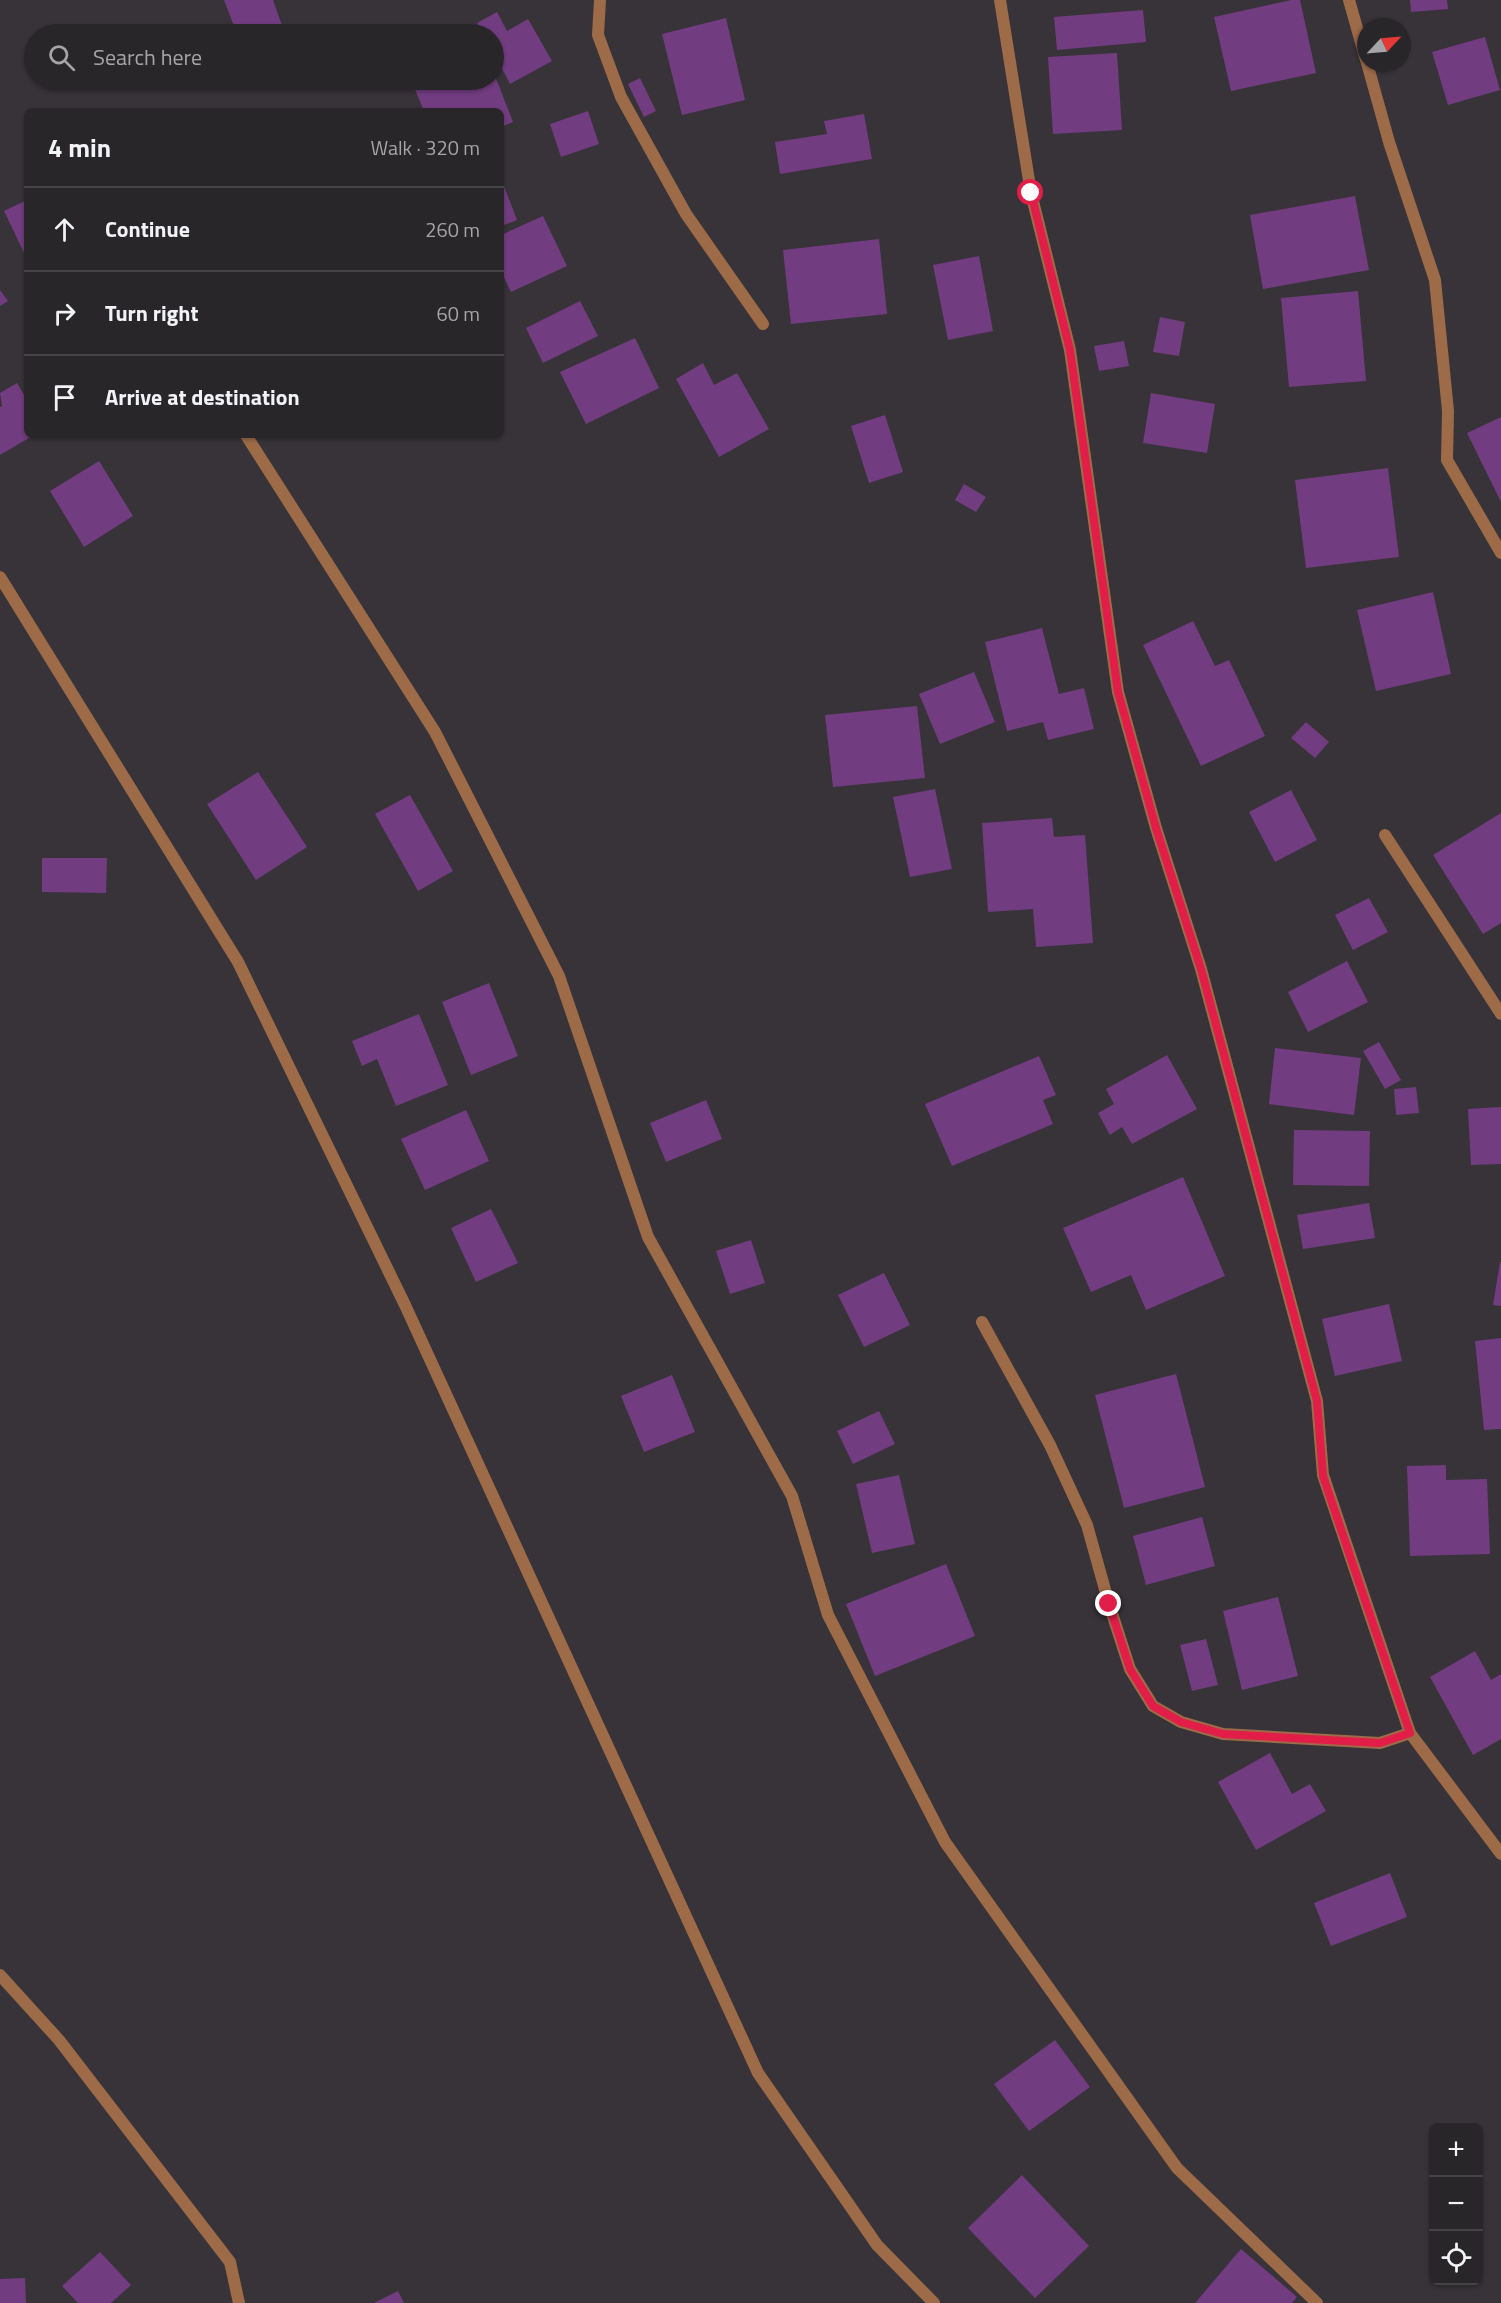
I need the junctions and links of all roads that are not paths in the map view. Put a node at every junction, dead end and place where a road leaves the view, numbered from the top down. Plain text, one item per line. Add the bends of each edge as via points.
1 (600, 0) edge
2 (1000, 0) edge
3 (1349, 0) edge
4 (1357, 29) edge
5 (1369, 72) edge
6 (763, 324) dead end
7 (248, 438) edge
8 (1501, 552) edge
9 (0, 578) edge
10 (1385, 835) dead end
11 (1501, 1014) edge
12 (982, 1322) dead end
13 (1410, 1733) junction
14 (1501, 1854) edge
15 (0, 1975) edge
16 (239, 2303) edge
17 (934, 2303) edge
18 (1317, 2303) edge

1 - 6 street via 598,35 621,97 686,214
2 - 13 street via 1031,193 1070,350 1118,692 1201,969 1314,1389 1323,1476
3 - 4 street
5 - 8 street via 1435,280 1448,411 1447,460
7 - 18 street via 435,732 559,976 648,1237 792,1496 828,1615 945,1842 1177,2168
9 - 17 street via 238,962 405,1305 758,2073 877,2245
10 - 11 street
12 - 13 street via 1050,1445 1087,1526 1130,1669 1153,1706 1181,1722 1223,1734 1380,1743
13 - 14 street
15 - 16 street via 59,2040 230,2262

